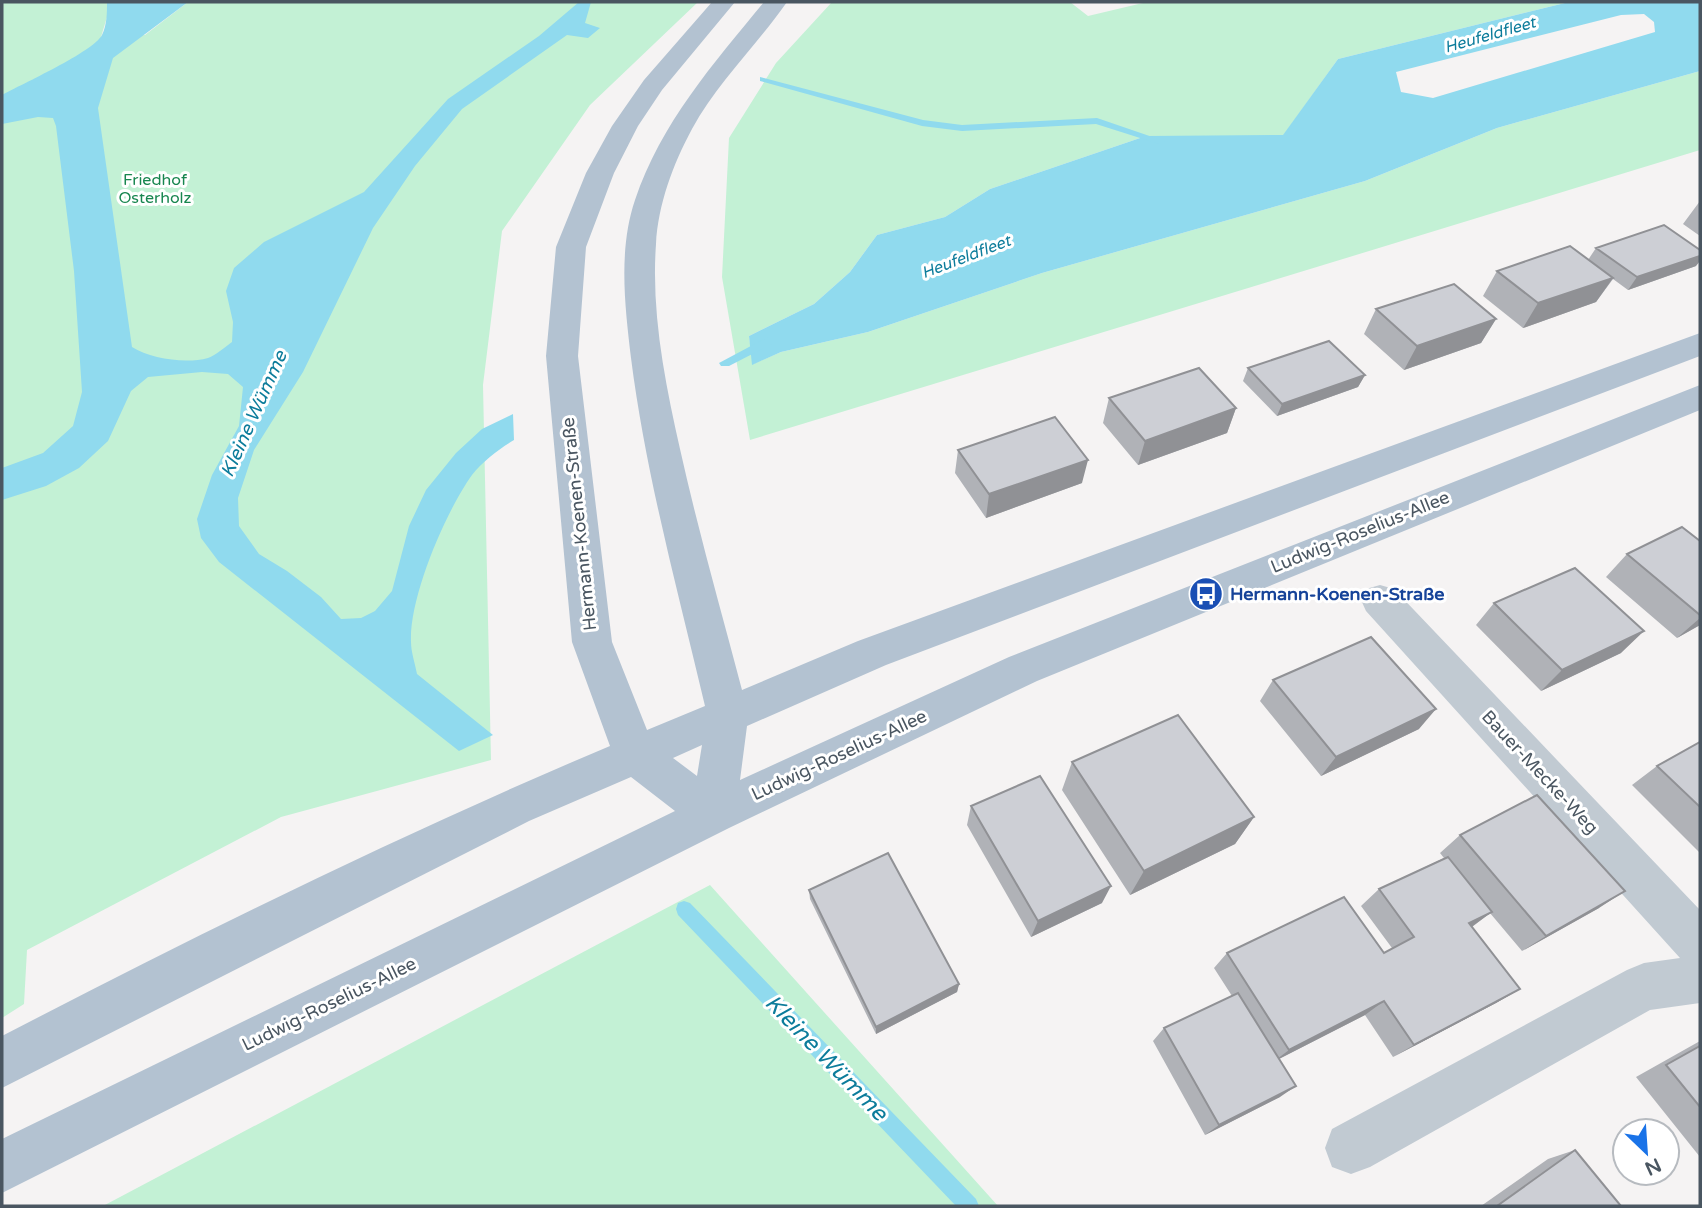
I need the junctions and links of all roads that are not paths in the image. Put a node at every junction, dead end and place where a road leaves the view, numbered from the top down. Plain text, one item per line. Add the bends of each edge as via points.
1 (724, 2) edge
2 (776, 2) edge
3 (1700, 344) edge
4 (1700, 397) edge
5 (1380, 600) dead end
6 (728, 714) junction
7 (635, 755) junction
8 (713, 814) junction
9 (1700, 944) edge
10 (1700, 979) edge
11 (2, 1063) edge
12 (1351, 1148) dead end
13 (2, 1167) edge

1 - 7 main road, Hermann-Koenen-Straße via 653,85 625,126 600,173 571,247 568,267 562,356 592,642
2 - 6 main road via 679,129 648,203 641,243 640,307 653,402
3 - 6 main road via 872,653
4 - 8 main road, Ludwig-Roselius-Allee via 1023,669
5 - 9 street, Bauer-Mecke-Weg
6 - 7 main road
6 - 8 main road
7 - 8 main road
7 - 11 main road via 490,819 134,993
8 - 13 main road, Ludwig-Roselius-Allee
10 - 12 street via 1644,987

